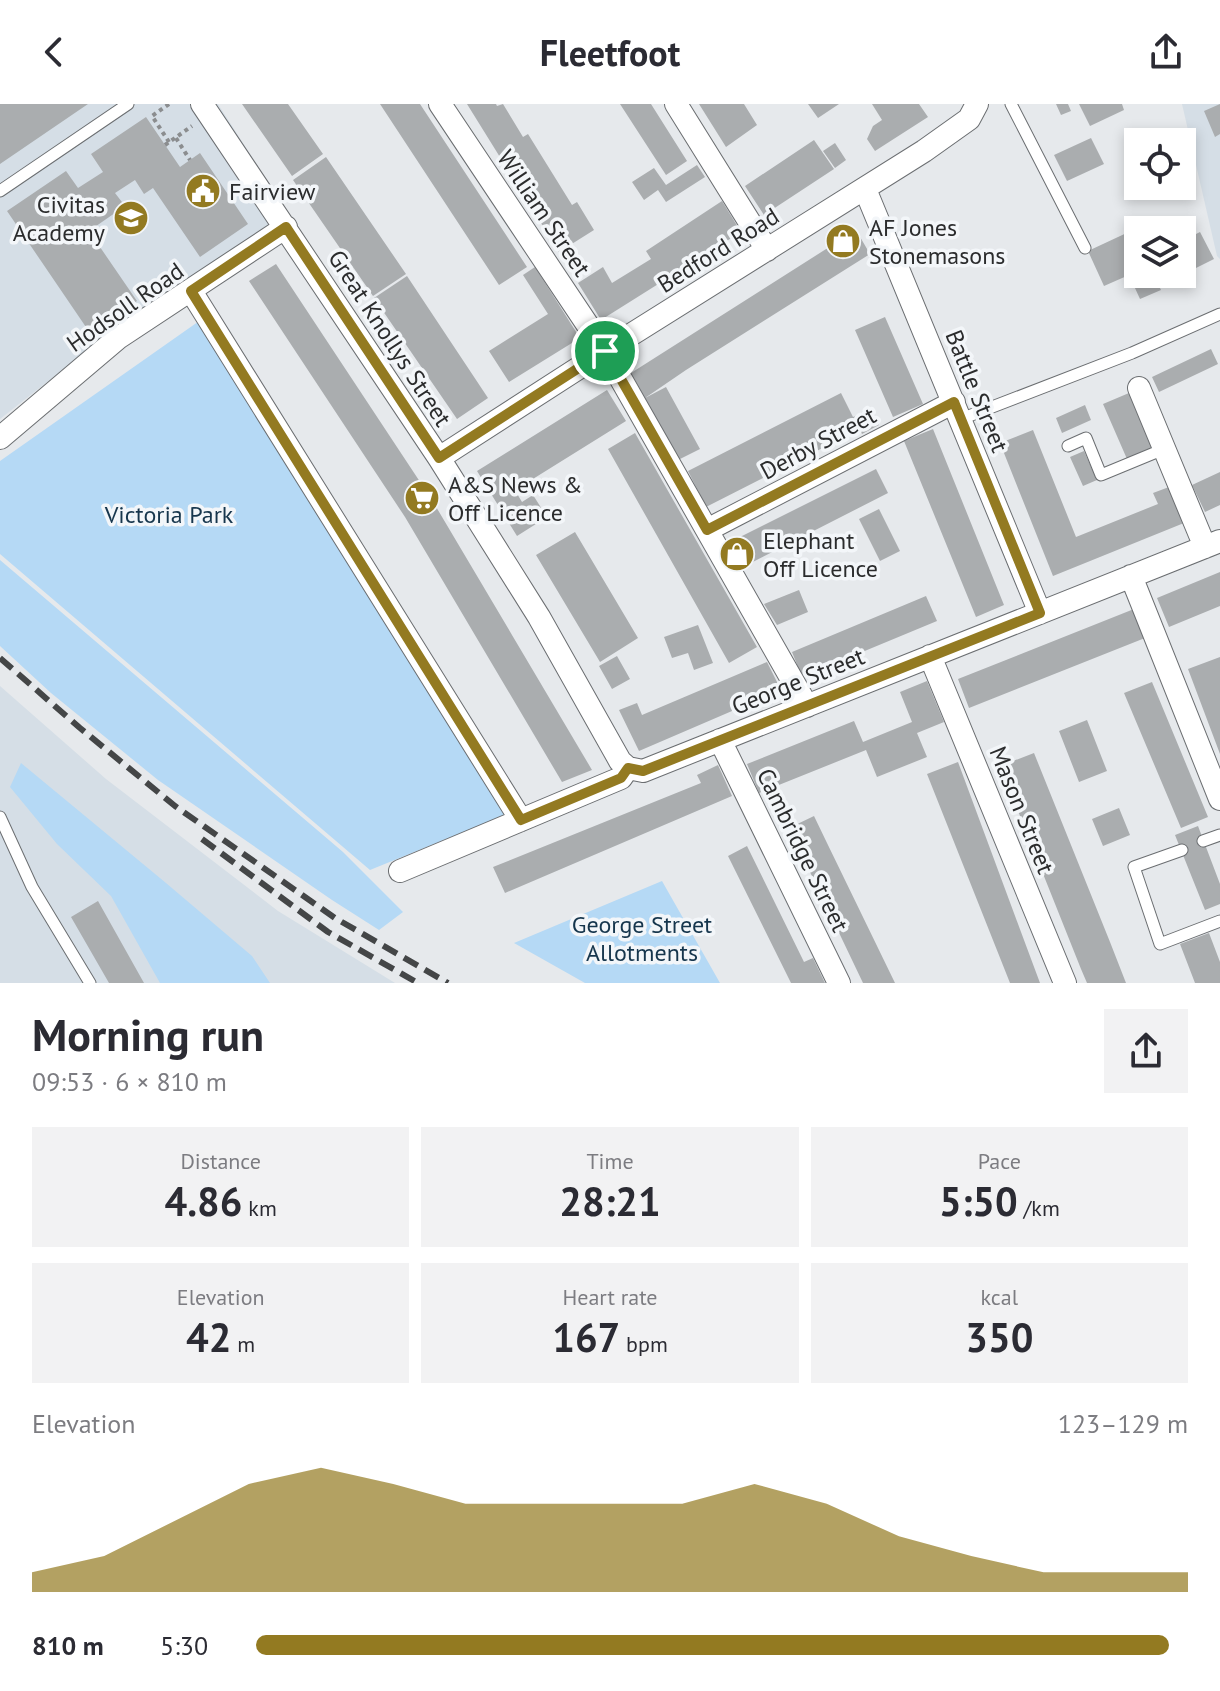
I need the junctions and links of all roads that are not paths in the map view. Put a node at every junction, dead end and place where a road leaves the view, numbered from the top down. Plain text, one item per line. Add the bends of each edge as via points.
1 (128, 104) edge
2 (202, 104) edge
3 (440, 104) edge
4 (676, 104) edge
5 (977, 104) edge
6 (1011, 104) edge
7 (865, 189) junction
8 (0, 191) edge
9 (286, 227) junction
10 (1085, 248) dead end
11 (767, 250) junction
12 (191, 291) junction
13 (1220, 314) edge
14 (605, 351) junction
15 (1139, 388) dead end
16 (957, 410) junction
17 (0, 438) edge
18 (1068, 446) dead end
19 (1164, 449) junction
20 (439, 458) junction
21 (707, 530) junction
22 (1213, 544) edge
23 (1131, 576) junction
24 (1040, 613) junction
25 (930, 656) junction
26 (807, 706) junction
27 (720, 740) junction
28 (628, 768) junction
29 (1220, 799) edge
30 (0, 817) edge
31 (521, 820) junction
32 (1220, 835) edge
33 (1203, 841) dead end
34 (1182, 850) dead end
35 (400, 871) dead end
36 (1220, 921) edge
37 (90, 983) edge
38 (839, 983) edge
39 (1065, 983) edge

1 - 8 lane
2 - 9 street, Great Knollys Street
3 - 14 street, William Street
4 - 11 street
5 - 7 street, Bedford Road via 969,119
6 - 10 lane
7 - 11 street, Bedford Road
7 - 16 street, Battle Street
9 - 12 street, Hodsoll Road
9 - 20 street, Great Knollys Street
11 - 14 street, Bedford Road
12 - 17 street, Hodsoll Road via 118,338
12 - 31 street
13 - 16 lane via 1132,353
14 - 20 street, Bedford Road
14 - 21 street, William Street
15 - 19 street
16 - 21 street, Derby Street
16 - 24 street, Battle Street
18 - 19 lane via 1086,438 1101,475
19 - 22 street
20 - 28 street, Great Knollys Street
21 - 26 street, William Street
22 - 23 street, George Street
23 - 24 street, George Street
23 - 29 street
24 - 25 street, George Street
25 - 26 street, George Street
25 - 39 street, Mason Street
26 - 27 street, George Street
27 - 28 street, George Street via 643,771
27 - 38 street, Cambridge Street
28 - 31 street, George Street via 621,778
30 - 37 lane via 32,887
31 - 35 street, George Street
32 - 33 lane
34 - 36 lane via 1134,867 1160,944

